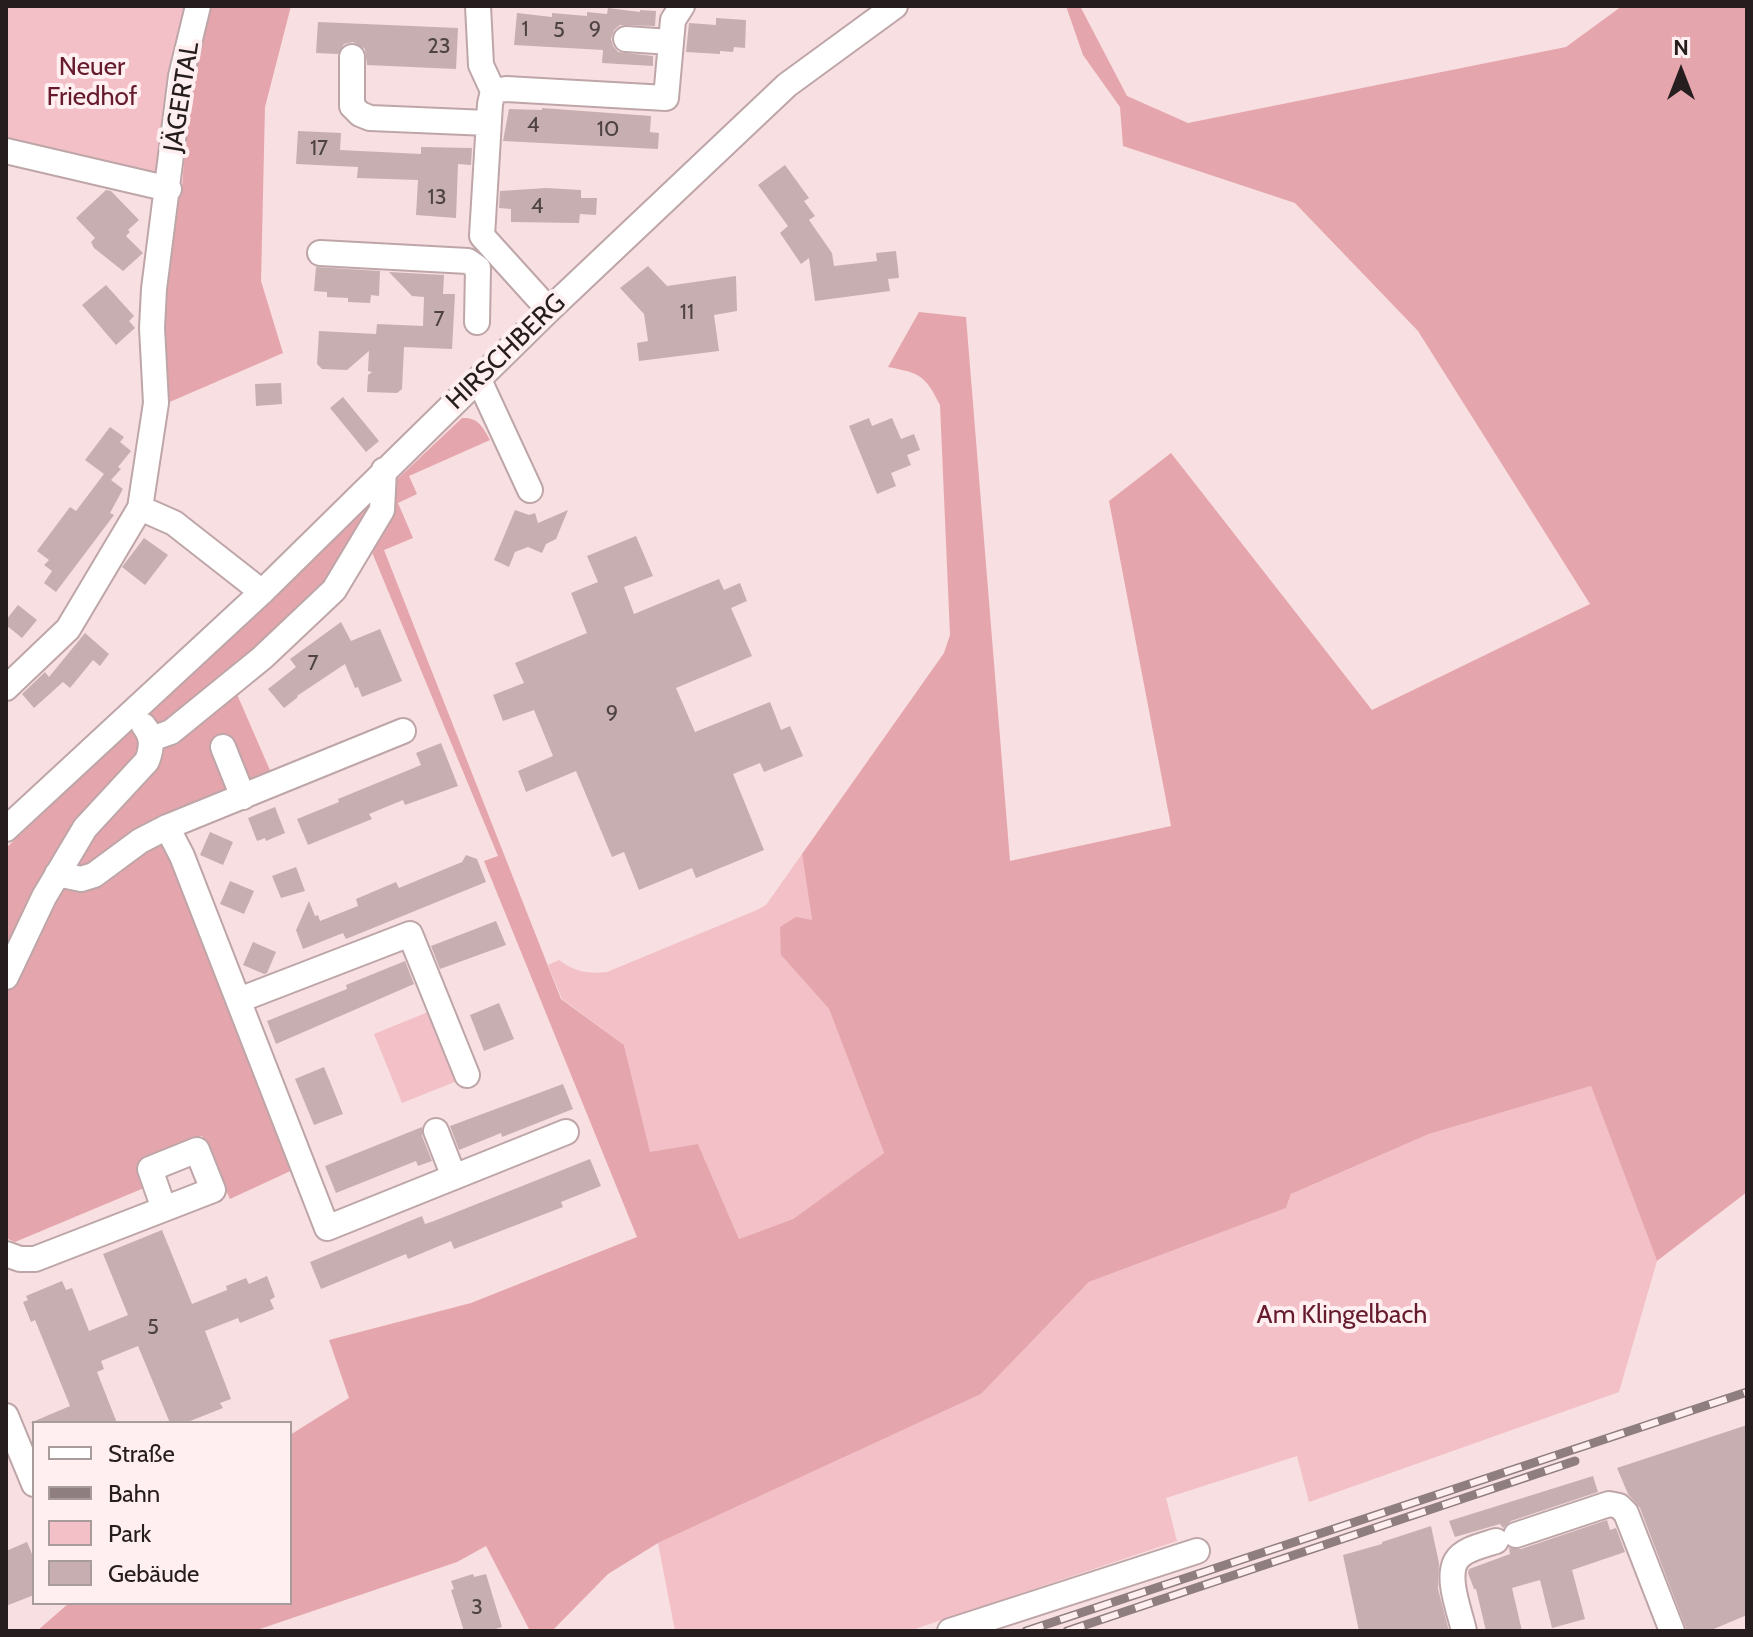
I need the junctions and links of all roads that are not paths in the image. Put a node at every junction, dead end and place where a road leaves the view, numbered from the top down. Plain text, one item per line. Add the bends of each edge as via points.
1 (198, 6) edge
2 (478, 6) edge
3 (682, 6) edge
4 (895, 6) edge
5 (626, 39) dead end
6 (671, 42) junction
7 (352, 57) dead end
8 (493, 91) junction
9 (488, 123) junction
10 (6, 151) edge
11 (169, 189) junction
12 (320, 253) dead end
13 (514, 270) junction
14 (478, 275) junction
15 (549, 310) junction
16 (477, 322) dead end
17 (479, 380) junction
18 (384, 470) junction
19 (530, 490) dead end
20 (140, 508) junction
21 (262, 592) junction
22 (6, 688) edge
23 (130, 713) junction
24 (403, 731) dead end
25 (151, 739) junction
26 (223, 747) dead end
27 (243, 797) junction
28 (167, 827) junction
29 (6, 829) edge
30 (57, 874) junction
31 (6, 977) edge
32 (239, 1000) junction
33 (467, 1075) dead end
34 (436, 1131) dead end
35 (566, 1132) dead end
36 (454, 1177) junction
37 (164, 1209) dead end
38 (6, 1254) edge
39 (6, 1416) edge
40 (32, 1479) edge
41 (1197, 1551) dead end
42 (950, 1631) edge
43 (1464, 1631) edge
44 (1672, 1631) edge

1 - 11 street, JÄGERTAL via 181,76
2 - 8 street via 481,65
3 - 6 street via 673,20
4 - 15 street, HIRSCHBERG via 787,85
5 - 6 street
6 - 8 street via 666,98
7 - 9 street via 352,106 360,114
8 - 9 street
9 - 13 street via 482,236
10 - 11 street
11 - 20 street, JÄGERTAL via 154,289 156,403
12 - 14 street via 468,261 478,268
13 - 14 street
13 - 15 street
14 - 16 street
15 - 17 street, HIRSCHBERG
17 - 18 street, HIRSCHBERG
17 - 19 street
18 - 21 street, HIRSCHBERG
18 - 25 street via 382,510 334,590 262,658 171,732
20 - 21 street via 174,523
20 - 22 street via 68,629
21 - 23 street, HIRSCHBERG
23 - 25 street
23 - 29 street, HIRSCHBERG
24 - 27 street
25 - 30 street via 147,761 85,828
26 - 27 street
27 - 28 street
28 - 30 street via 94,875
28 - 32 street
30 - 31 street
32 - 33 street via 410,934
32 - 36 street via 327,1228
34 - 36 street
35 - 36 street
37 - 38 street via 35,1259
39 - 40 street
41 - 42 street
43 - 44 street via 1454,1586 1457,1559 1469,1550 1609,1504 1626,1513

